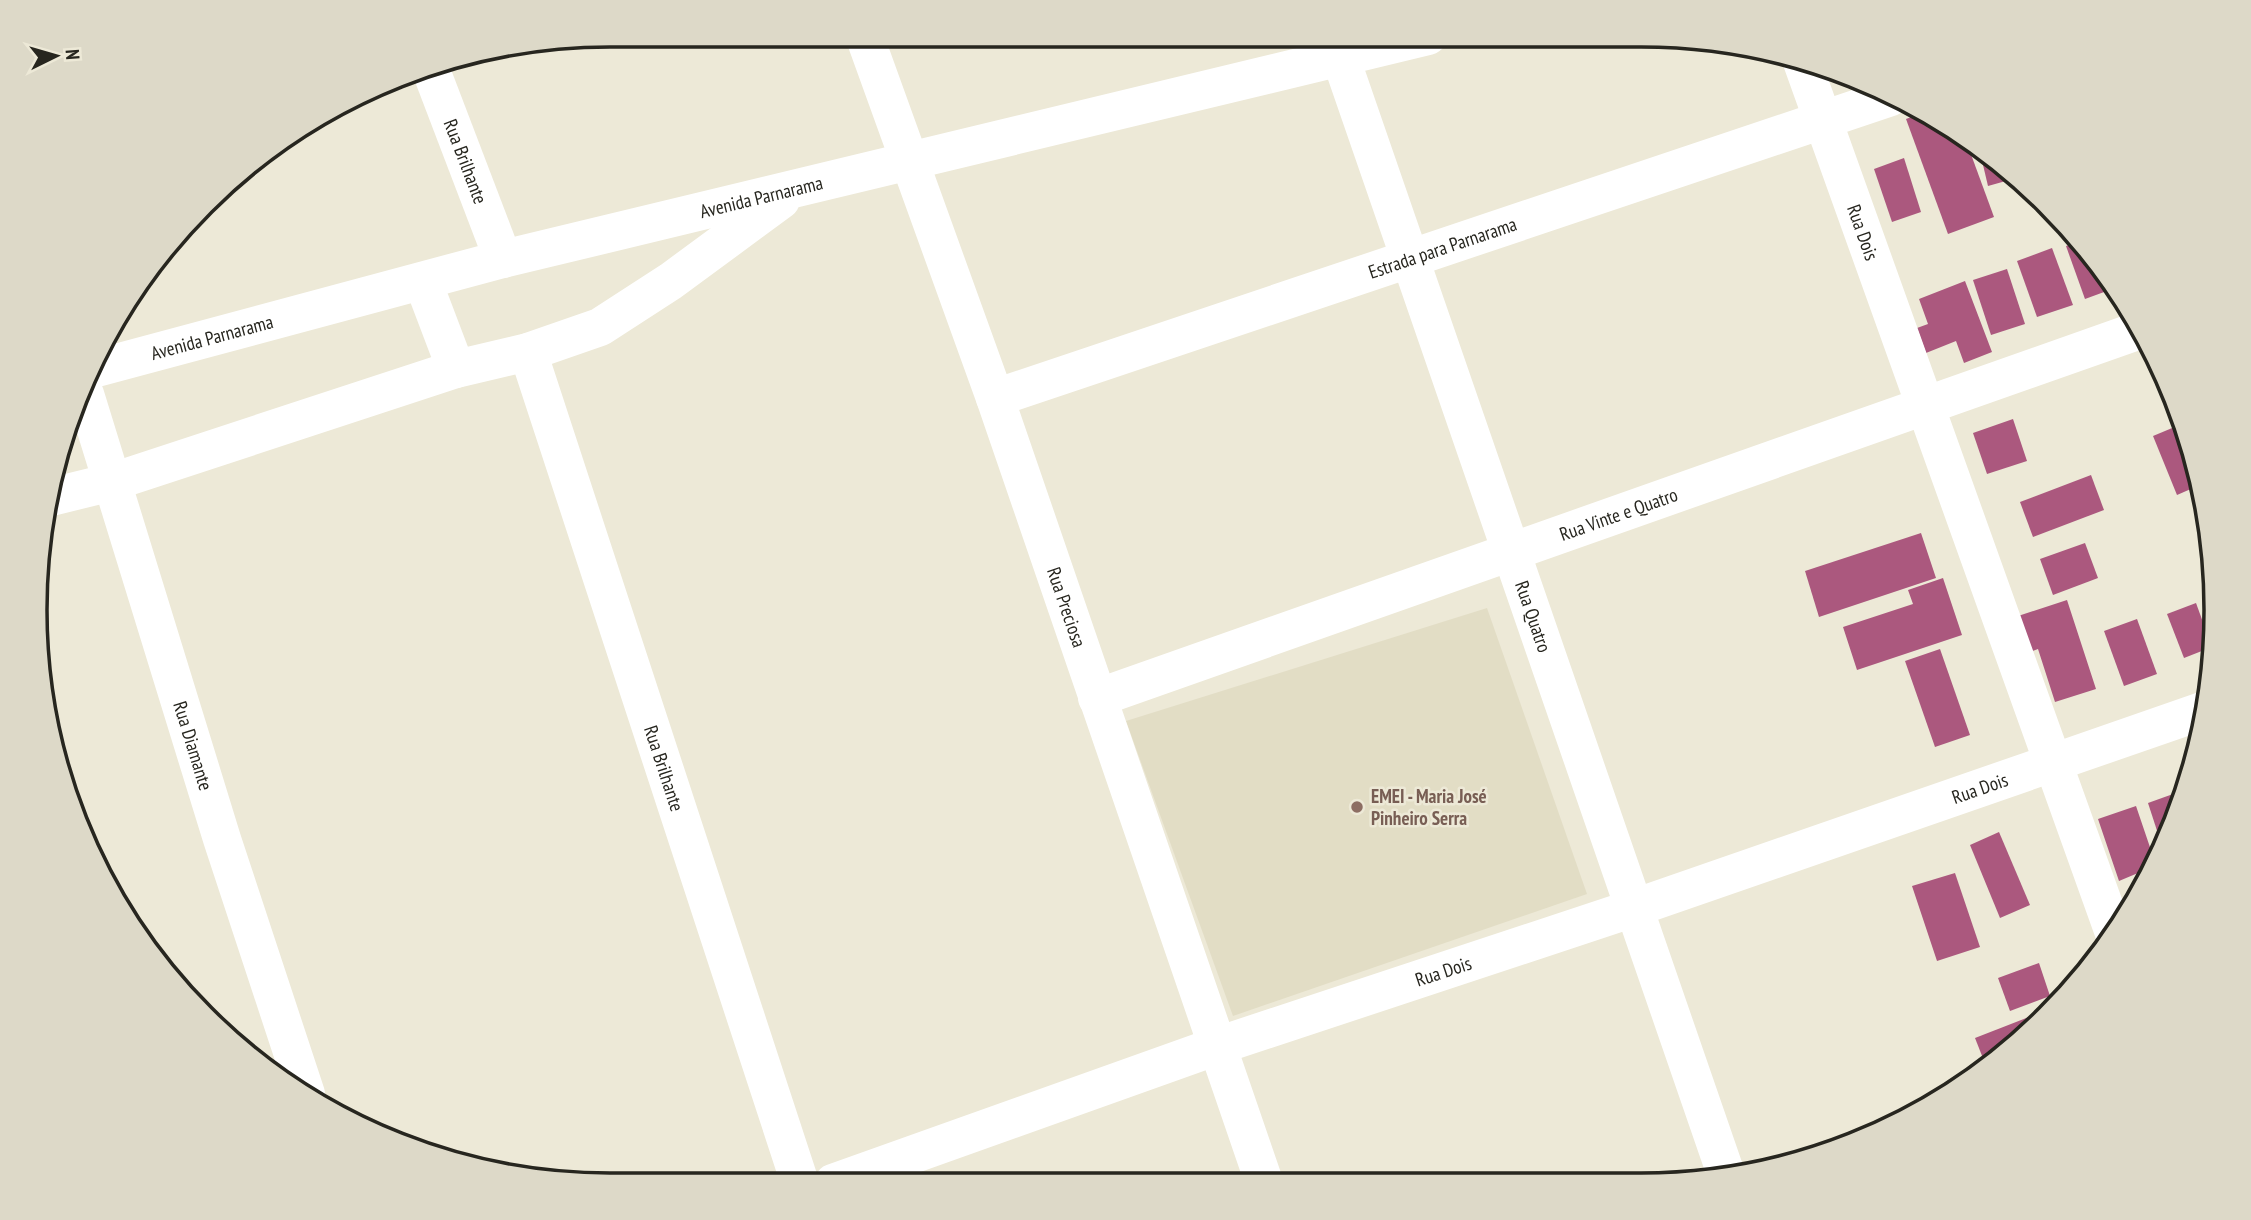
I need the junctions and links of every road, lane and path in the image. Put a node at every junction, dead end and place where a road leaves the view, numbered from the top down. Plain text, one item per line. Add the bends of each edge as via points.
1 (868, 47) edge
2 (1382, 47) edge
3 (1340, 57) junction
4 (1805, 72) edge
5 (433, 76) edge
6 (1880, 101) edge
7 (1822, 120) junction
8 (912, 163) junction
9 (794, 191) junction
10 (1409, 258) junction
11 (503, 259) junction
12 (423, 282) junction
13 (2130, 333) edge
14 (528, 352) junction
15 (103, 367) edge
16 (456, 369) junction
17 (995, 398) junction
18 (87, 402) edge
19 (1925, 407) junction
20 (112, 482) junction
21 (59, 495) edge
22 (1511, 552) junction
23 (1097, 698) junction
24 (2194, 714) edge
25 (2052, 762) junction
26 (1634, 908) junction
27 (2110, 922) edge
28 (1217, 1046) junction
29 (302, 1081) edge
30 (1723, 1166) edge
31 (797, 1173) edge
32 (861, 1173) edge
33 (1261, 1173) edge

1 - 8 street, Rua Preciosa
2 - 3 street, Avenida Parnarama
3 - 8 street, Avenida Parnarama
3 - 10 street, Rua Quatro
4 - 7 street, Rua Dois
5 - 11 street, Rua Brilhante
6 - 7 street, Estrada para Parnarama
7 - 10 street, Estrada para Parnarama
7 - 19 street, Rua Dois
8 - 9 street, Avenida Parnarama
8 - 17 street, Rua Preciosa
9 - 11 street, Avenida Parnarama
9 - 14 street via 600,327
10 - 17 street, Estrada para Parnarama
10 - 22 street, Rua Quatro
11 - 12 street, Avenida Parnarama
12 - 15 street, Avenida Parnarama
12 - 16 street
13 - 19 street, Rua Vinte e Quatro
14 - 16 street
14 - 31 street, Rua Brilhante
16 - 20 street
17 - 23 street, Rua Preciosa
18 - 20 street, Rua Diamante
19 - 22 street, Rua Vinte e Quatro
19 - 25 street, Rua Dois
20 - 21 street
20 - 29 street, Rua Diamante
22 - 23 street, Rua Vinte e Quatro
22 - 26 street, Rua Quatro
23 - 28 street, Rua Preciosa
24 - 25 street, Rua Dois
25 - 26 street, Rua Dois
25 - 27 street, Rua Dois
26 - 28 street, Rua Dois
26 - 30 street, Rua Quatro
28 - 32 street, Rua Dois
28 - 33 street, Rua Preciosa

